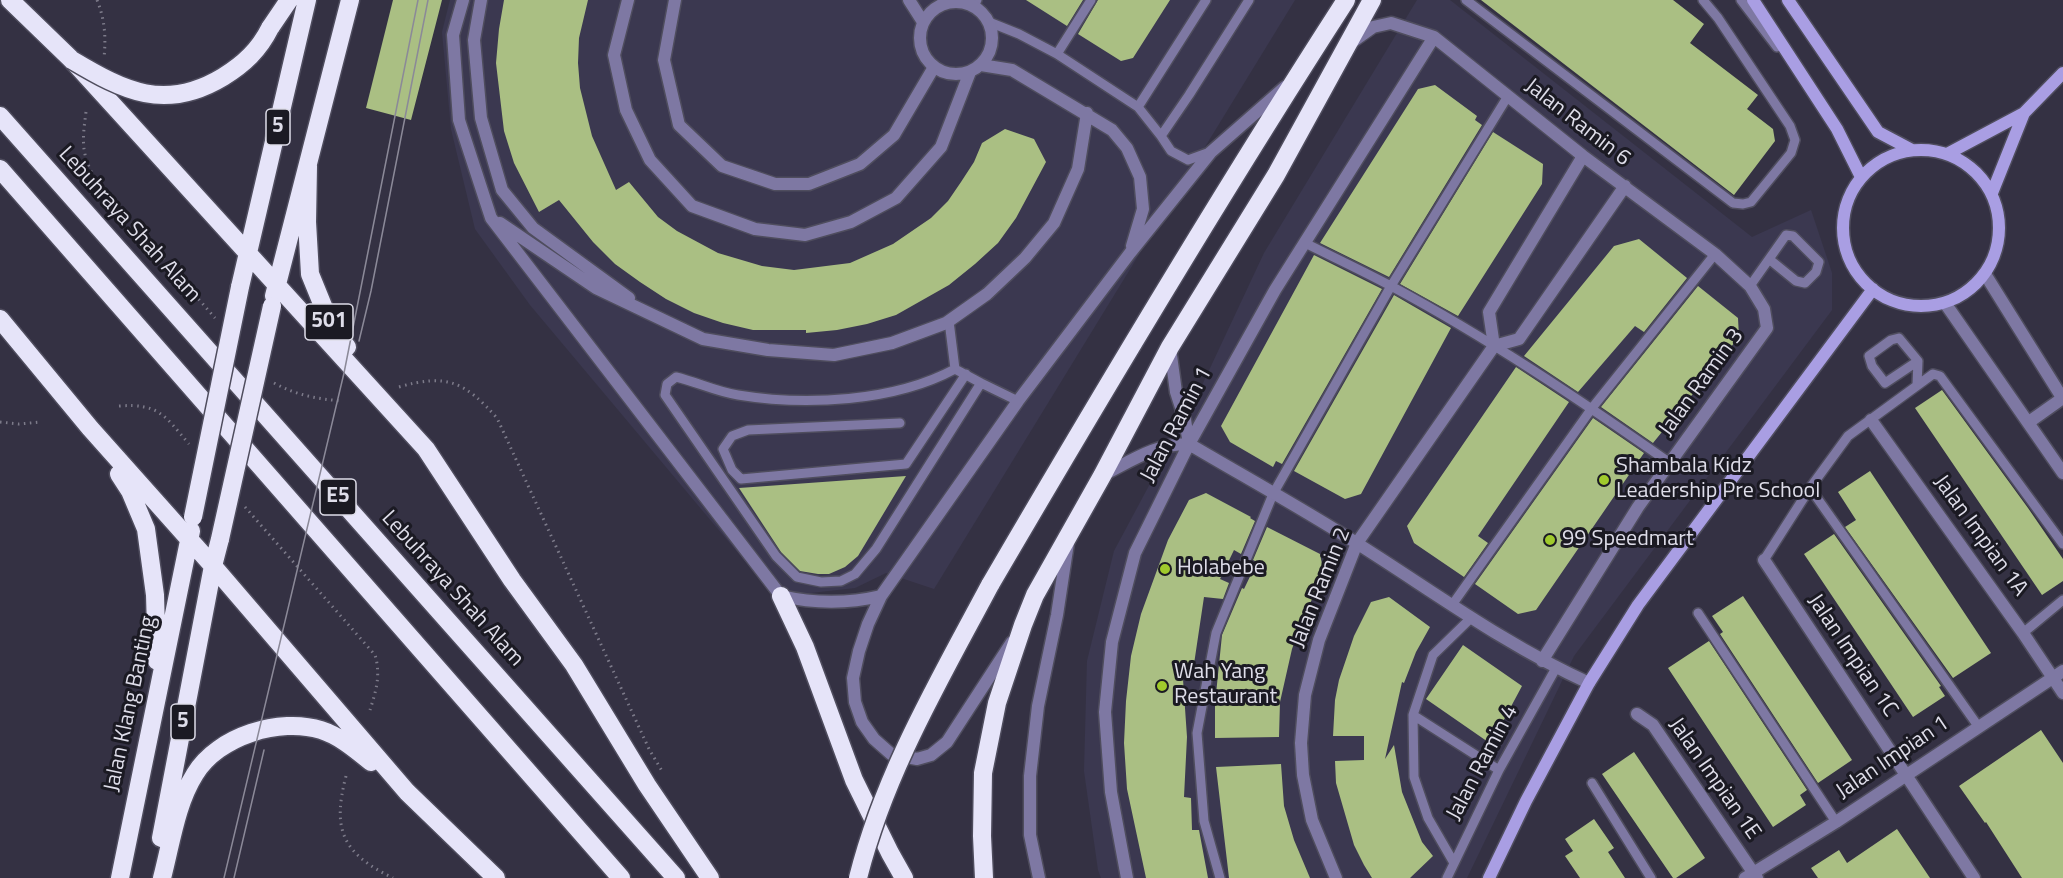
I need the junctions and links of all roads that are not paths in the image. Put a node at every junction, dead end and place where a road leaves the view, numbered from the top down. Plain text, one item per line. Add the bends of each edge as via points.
1 (10, 0) edge
2 (289, 0) edge
3 (307, 0) edge
4 (350, 0) edge
5 (463, 0) edge
6 (481, 0) edge
7 (628, 0) edge
8 (675, 0) edge
9 (909, 0) edge
10 (1091, 0) edge
11 (1206, 0) edge
12 (1249, 0) edge
13 (1346, 0) edge
14 (1372, 0) edge
15 (1466, 0) edge
16 (1703, 0) edge
17 (1741, 0) edge
18 (1753, 0) edge
19 (1788, 0) edge
20 (943, 2) edge
21 (975, 3) edge
22 (923, 22) junction
23 (989, 22) junction
24 (1434, 37) junction
25 (1346, 47) junction
26 (1058, 54) junction
27 (72, 60) junction
28 (934, 67) junction
29 (976, 68) junction
30 (2063, 73) edge
31 (1297, 76) junction
32 (1508, 96) junction
33 (1817, 99) junction
34 (1137, 108) junction
35 (1087, 113) junction
36 (2024, 113) junction
37 (0, 116) edge
38 (1161, 136) junction
39 (1912, 150) junction
40 (1211, 152) junction
41 (1947, 154) junction
42 (1583, 156) junction
43 (308, 166) junction
44 (0, 169) edge
45 (1861, 177) junction
46 (1625, 186) junction
47 (1992, 193) junction
48 (491, 218) junction
49 (1305, 243) junction
50 (1130, 253) junction
51 (1715, 254) junction
52 (248, 255) junction
53 (1769, 259) junction
54 (1985, 274) junction
55 (277, 286) junction
56 (1391, 286) junction
57 (1750, 286) junction
58 (1873, 289) junction
59 (1945, 303) junction
60 (1764, 309) joint
61 (656, 318) junction
62 (0, 319) edge
63 (949, 321) junction
64 (1494, 346) junction
65 (1170, 347) junction
66 (1918, 361) junction
67 (955, 369) junction
68 (966, 374) junction
69 (981, 383) junction
70 (1917, 385) junction
71 (2063, 399) edge
72 (1018, 401) junction
73 (1592, 408) junction
74 (1871, 420) junction
75 (2029, 422) junction
76 (900, 423) dead end
77 (90, 428) junction
78 (1189, 444) junction
79 (426, 449) junction
80 (1670, 463) junction
81 (2063, 472) edge
82 (1102, 476) junction
83 (1810, 488) junction
84 (1273, 494) junction
85 (1070, 536) junction
86 (189, 539) junction
87 (1357, 543) junction
88 (2063, 544) edge
89 (1764, 560) joint
90 (213, 566) junction
91 (781, 596) junction
92 (881, 596) junction
93 (2063, 600) edge
94 (1452, 605) junction
95 (1698, 613) dead end
96 (1472, 617) junction
97 (1023, 625) junction
98 (2023, 633) junction
99 (1542, 661) junction
100 (1556, 668) junction
101 (2058, 675) edge
102 (1589, 683) junction
103 (158, 690) junction
104 (2063, 693) edge
105 (1637, 714) dead end
106 (1413, 715) junction
107 (1978, 726) junction
108 (1499, 770) junction
109 (1906, 774) junction
110 (1592, 783) dead end
111 (407, 792) junction
112 (1836, 822) junction
113 (1454, 863) junction
114 (1752, 876) edge
115 (120, 878) edge
116 (154, 878) edge
117 (162, 878) edge
118 (496, 878) edge
119 (621, 878) edge
120 (676, 878) edge
121 (710, 878) edge
122 (858, 878) edge
123 (904, 878) edge
124 (984, 878) edge
125 (1039, 878) edge
126 (1127, 878) edge
127 (1220, 878) edge
128 (1336, 878) edge
129 (1447, 878) edge
130 (1489, 878) edge
131 (1652, 878) edge
132 (1974, 878) edge

1 - 27 highway
2 - 27 highway, bridge via 263,43 242,65 213,83 186,93 145,93 111,83
3 - 52 highway, 5
4 - 43 highway, 5
5 - 48 street via 453,35 459,120
6 - 61 street via 474,40 481,118 502,190 533,228
7 - 29 street via 614,55 626,110 650,160 692,206 755,229 804,235 851,222 896,198 941,147
8 - 28 street via 664,60 679,125 722,166 775,184 809,184 860,164 894,135
9 - 22 street
10 - 26 lane
11 - 34 lane
12 - 38 lane
13 - 31 highway
14 - 25 highway
15 - 16 lane via 1733,203 1743,204 1751,202 1791,153 1795,140 1791,126
17 - 33 lane
18 - 33 street
19 - 39 street via 1878,132
20 - 21 street
20 - 22 street
21 - 23 street
22 - 28 street via 920,46
23 - 26 lane
23 - 29 street via 991,47
24 - 25 street, Jalan Ramin 6 via 1391,23 1373,27
24 - 32 street, Jalan Ramin 6
24 - 49 street, Jalan Ramin 1
25 - 65 highway via 1276,175
26 - 34 lane
27 - 52 highway
28 - 29 street via 951,74
29 - 35 street via 1012,70
30 - 36 street
31 - 40 street
31 - 122 highway, bridge via 1107,384 990,585 927,703 887,790
32 - 42 street, Jalan Ramin 6
32 - 56 lane
33 - 45 street
34 - 38 lane
35 - 50 street via 1113,130 1127,148 1140,177 1143,209
35 - 63 street via 1078,169 1054,223 995,287
36 - 41 street
36 - 47 street
37 - 120 highway, Lebuhraya Shah Alam / E5
38 - 40 lane via 1172,151 1188,160
39 - 41 street
39 - 45 street via 1893,154
40 - 50 street
41 - 47 street via 1965,163
42 - 46 street, Jalan Ramin 6
42 - 64 street via 1488,312
43 - 55 highway, 5
43 - 79 highway, 501 via 310,274 332,328
44 - 119 highway, E5
45 - 58 street via 1848,198 1843,223 1846,248 1856,270
46 - 51 street, Jalan Ramin 6
46 - 64 street via 1519,339
47 - 54 street via 1999,226 1998,243
48 - 61 street via 596,288
48 - 91 street
49 - 56 lane
49 - 78 street, Jalan Ramin 1
50 - 72 street
51 - 57 street, Jalan Ramin 6
51 - 73 lane
52 - 55 highway
52 - 86 highway, 5, bridge
53 - 53 lane via 1786,235 1793,236 1819,262 1816,272 1805,283
53 - 57 lane
54 - 59 street via 1967,291
54 - 71 street
55 - 79 highway
55 - 90 highway, 5, bridge
56 - 64 lane
56 - 84 lane
57 - 60 street, Jalan Ramin 6
58 - 59 street via 1907,305
58 - 102 street via 1638,604
59 - 75 street
60 - 80 street, Jalan Ramin 3 via 1767,328
61 - 63 street via 703,339 768,350 834,355 892,343
62 - 77 highway
63 - 67 lane
64 - 73 lane
64 - 87 street, Jalan Ramin 2
65 - 78 street
65 - 82 highway
66 - 66 lane via 1899,338 1869,356 1885,383
66 - 70 lane
67 - 68 lane
67 - 69 lane via 903,391 852,398 775,400 736,395 676,377 667,384 664,395 776,556 797,577 831,582 855,574 876,549
68 - 69 lane
68 - 76 lane via 906,464 741,479 732,470 723,449 732,436 748,430
69 - 72 lane
70 - 74 lane
70 - 88 lane via 1933,374 1940,376
71 - 75 street
72 - 92 street
73 - 80 lane
73 - 94 lane
74 - 83 lane via 1848,436
74 - 98 street, Jalan Impian 1A
75 - 81 street
77 - 86 highway
77 - 103 highway via 130,491 146,529 155,595
78 - 82 street via 1174,443 1147,452
78 - 84 street
78 - 126 street, Jalan Ramin 1 via 1135,553 1112,642 1105,712 1111,792
79 - 121 highway via 512,580 574,665 647,785
80 - 99 street, Jalan Ramin 3
82 - 85 highway
83 - 89 lane
83 - 107 lane
84 - 87 street
84 - 127 lane via 1216,633 1197,733 1204,821
85 - 97 highway via 1035,595
85 - 125 street via 1038,706 1030,776 1030,836
86 - 90 highway
86 - 103 highway, Jalan Klang Banting / 5
87 - 94 street
87 - 128 street, Jalan Ramin 2 via 1319,640 1305,694 1301,743 1312,820
89 - 109 street, Jalan Impian 1C
90 - 111 highway
90 - 116 highway, 5
91 - 92 street via 821,603
91 - 123 highway via 805,647 855,780
92 - 97 street via 868,624 853,678 862,722 891,754 917,759 931,755 947,742
93 - 98 lane
94 - 96 street
95 - 112 lane
96 - 99 street
96 - 106 lane via 1433,654
97 - 124 highway via 997,703 983,773
98 - 101 street, Jalan Impian 1A
99 - 100 street
100 - 102 street
100 - 108 lane, Jalan Ramin 4
101 - 104 street, Jalan Impian 1A
101 - 107 street, Jalan Impian 1
102 - 130 street
103 - 115 highway, Jalan Klang Banting / 5
105 - 114 street, Jalan Impian 1E via 1653,725
106 - 108 lane
106 - 113 lane via 1414,777 1428,818
107 - 109 street, Jalan Impian 1
108 - 113 lane, Jalan Ramin 4
109 - 112 street, Jalan Impian 1
109 - 132 street, Jalan Impian 1C
110 - 131 lane
111 - 117 highway via 340,739 320,730 300,726 258,730 214,753 195,773 181,806
111 - 118 highway
112 - 114 street, Jalan Impian 1
113 - 129 lane, Jalan Ramin 4

